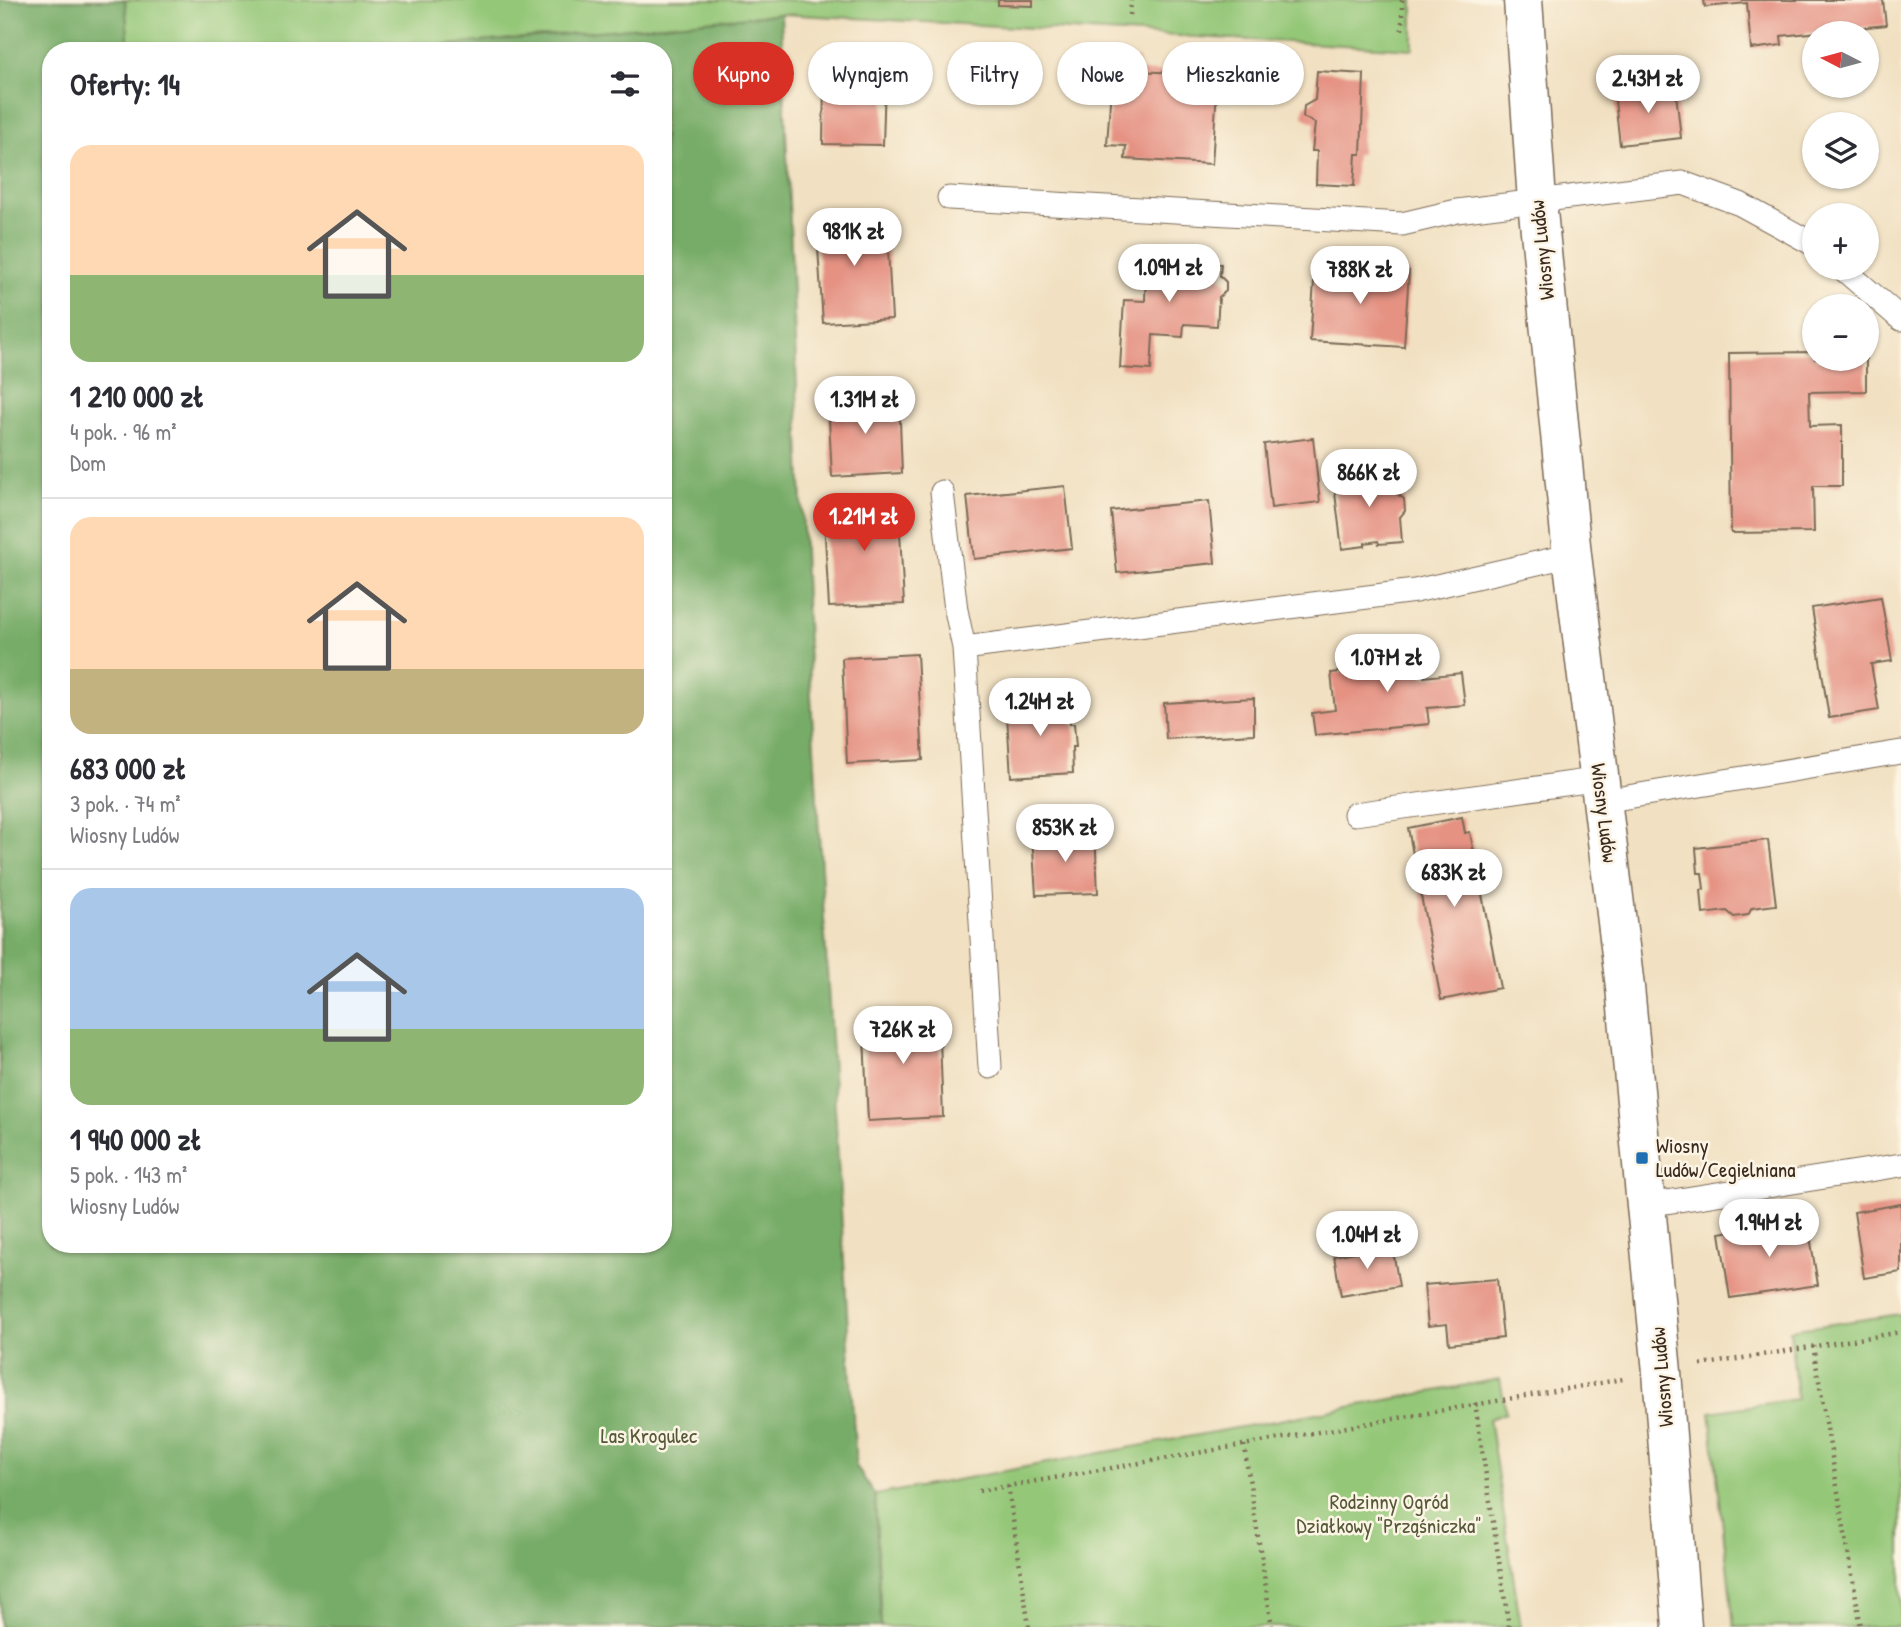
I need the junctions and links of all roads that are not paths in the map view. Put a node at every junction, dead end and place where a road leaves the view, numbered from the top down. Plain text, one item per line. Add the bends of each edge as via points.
1 (1523, 0) edge
2 (949, 198) dead end
3 (1537, 201) junction
4 (1802, 238) edge
5 (1856, 280) edge
6 (1901, 319) edge
7 (942, 492) dead end
8 (1573, 555) junction
9 (964, 648) junction
10 (1901, 752) edge
11 (1602, 790) junction
12 (1355, 814) dead end
13 (990, 1067) dead end
14 (1901, 1165) edge
15 (1647, 1205) junction
16 (1682, 1627) edge

1 - 3 street, Wiosny Ludów
2 - 3 lane via 1402,224 1457,211
3 - 4 lane via 1683,183 1740,204
3 - 8 street, Wiosny Ludów
5 - 6 lane
7 - 9 lane
8 - 9 lane via 1415,591
8 - 11 street, Wiosny Ludów
9 - 13 lane
10 - 11 lane
11 - 12 lane
11 - 15 street, Wiosny Ludów
14 - 15 lane
15 - 16 street, Wiosny Ludów

